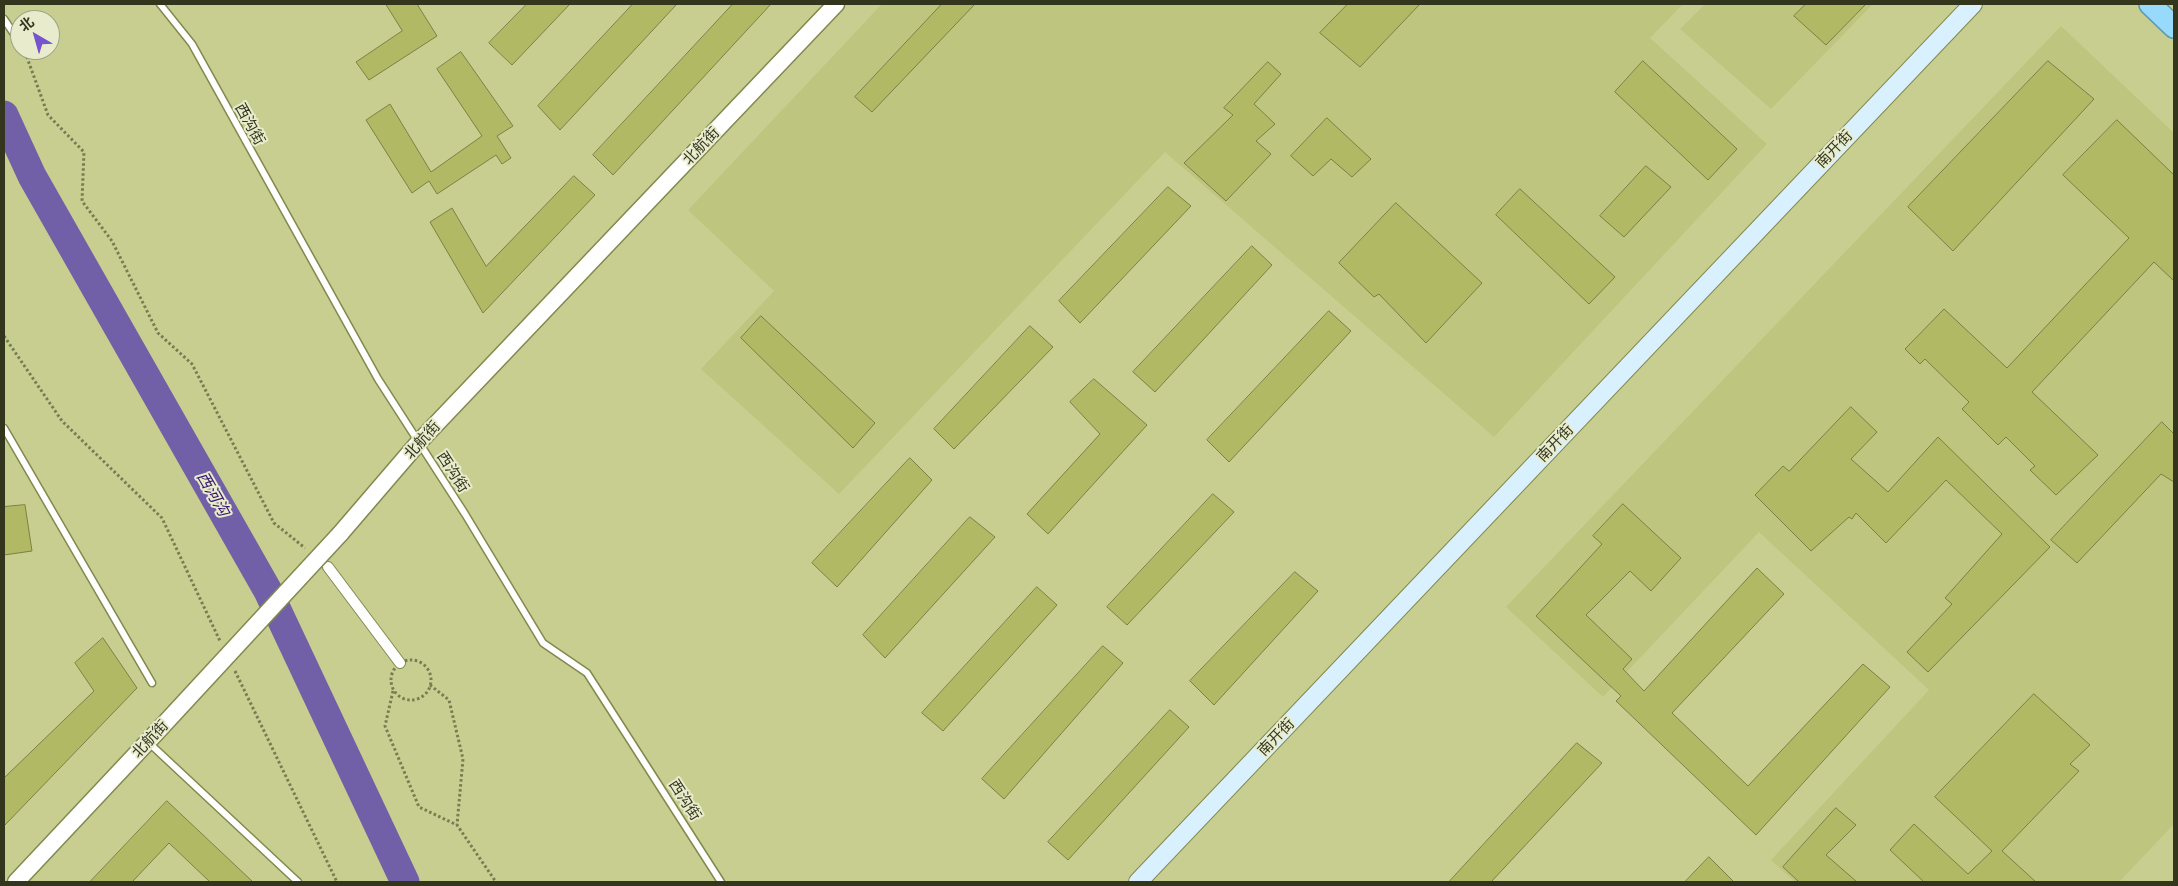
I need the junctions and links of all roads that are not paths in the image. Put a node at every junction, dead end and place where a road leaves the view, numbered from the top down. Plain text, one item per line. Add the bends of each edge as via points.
1 (160, 4) edge
2 (836, 4) edge
3 (1973, 4) edge
4 (2150, 4) edge
5 (2174, 27) edge
6 (4, 428) edge
7 (419, 442) junction
8 (328, 567) road end
9 (400, 663) road end
10 (152, 683) dead end
11 (152, 738) junction
12 (16, 882) edge
13 (298, 882) edge
14 (721, 882) edge
15 (1138, 882) edge

1 - 7 lane, 西沟街 via 192,44 378,380
2 - 7 street, 北航街
3 - 15 main road, 南开街
4 - 5 highway
6 - 10 lane
7 - 11 street, 北航街, bridge via 340,534
7 - 14 lane, 西沟街 via 543,642 587,673
8 - 9 street
11 - 12 street, 北航街
11 - 13 lane

